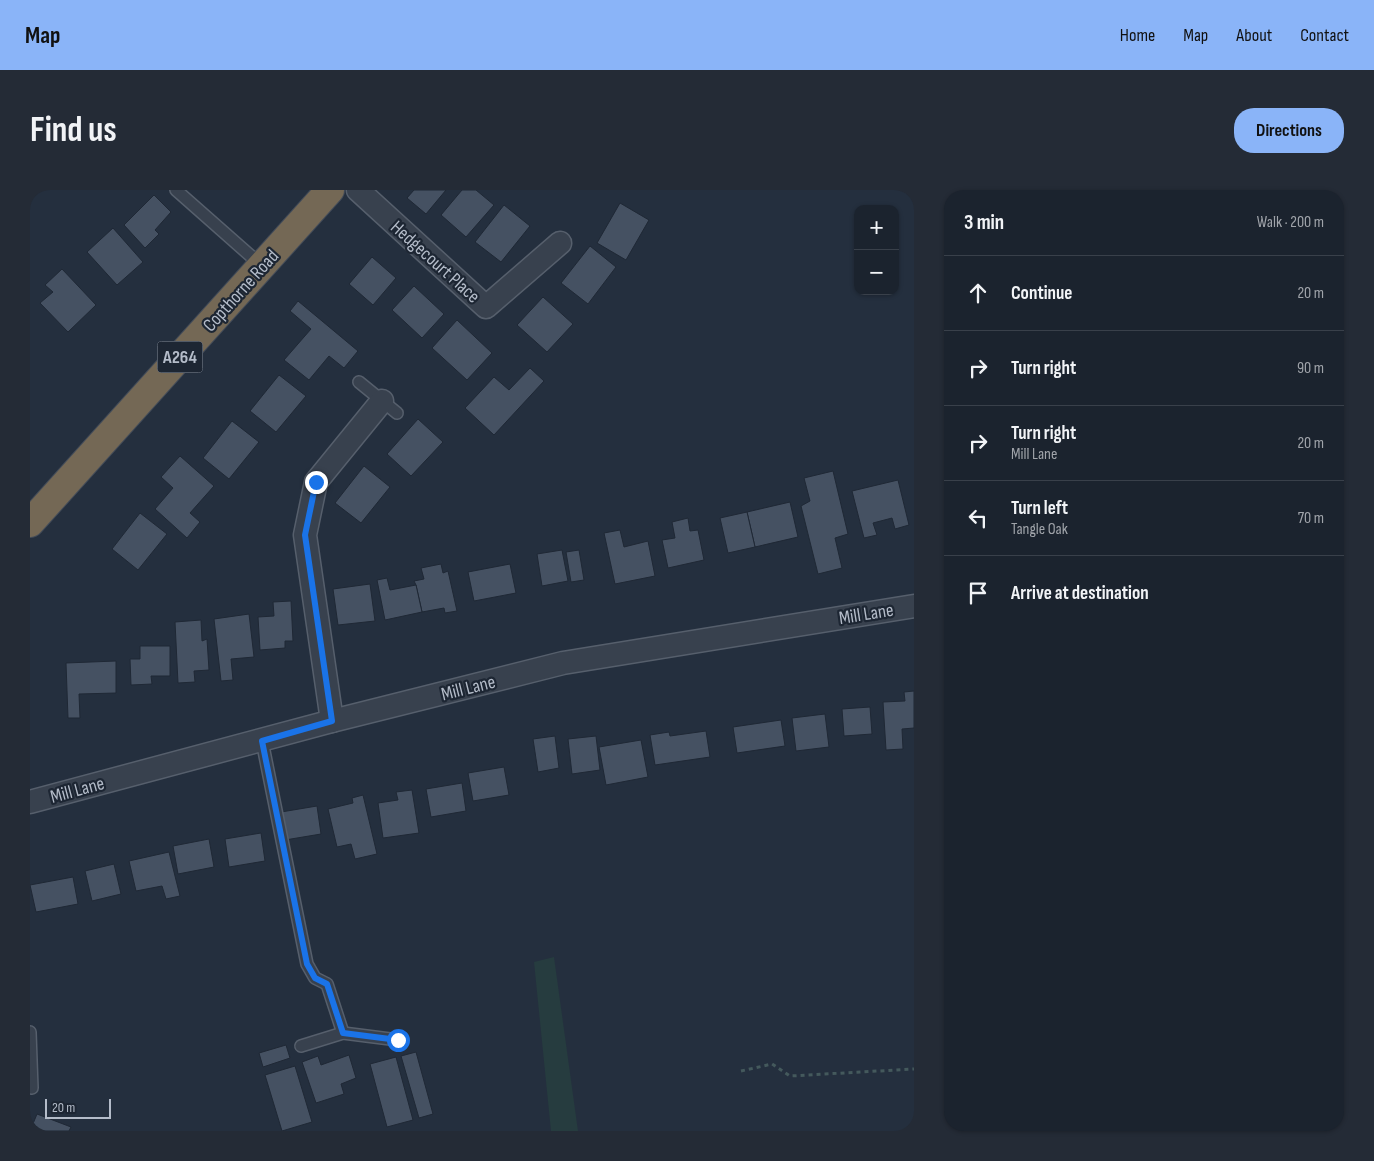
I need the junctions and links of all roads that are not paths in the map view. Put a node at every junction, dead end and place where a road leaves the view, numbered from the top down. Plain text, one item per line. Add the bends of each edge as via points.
1 (176, 190) edge
2 (330, 190) edge
3 (358, 190) edge
4 (560, 244) dead end
5 (262, 266) junction
6 (359, 382) dead end
7 (389, 407) joint
8 (30, 523) edge
9 (914, 606) edge
10 (332, 721) junction
11 (262, 741) junction
12 (30, 802) edge
13 (30, 1032) edge
14 (343, 1033) junction
15 (398, 1040) dead end
16 (301, 1046) dead end
17 (32, 1088) dead end

1 - 5 lane
2 - 5 highway, Copthorne Road / A264
3 - 4 street, Hedgecourt Place via 489,313
5 - 8 highway, Copthorne Road / A264
6 - 7 lane
7 - 10 street via 316,482 305,535
9 - 10 street, Mill Lane via 563,664
10 - 11 street, Mill Lane
11 - 12 street, Mill Lane
11 - 14 lane via 307,964 315,978 327,984
13 - 17 lane
14 - 15 lane
14 - 16 lane

